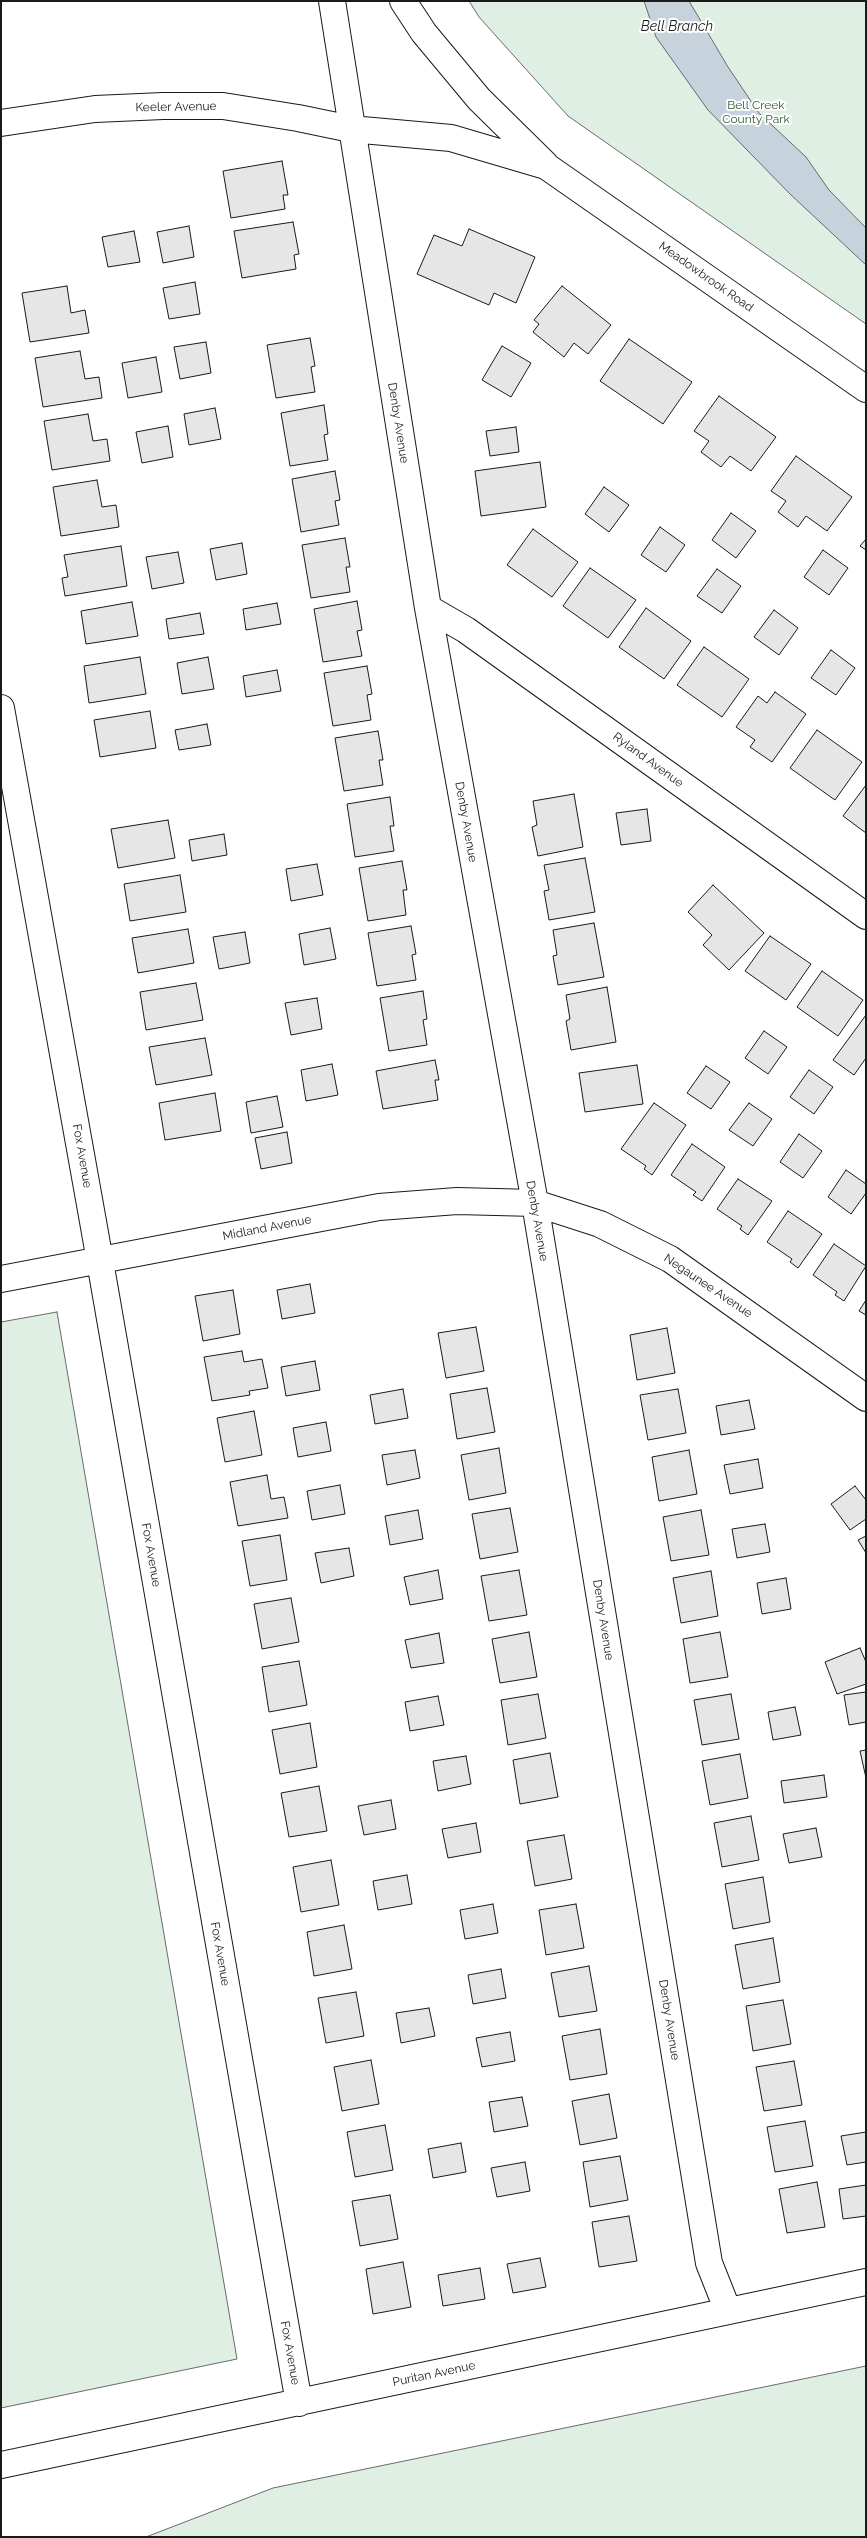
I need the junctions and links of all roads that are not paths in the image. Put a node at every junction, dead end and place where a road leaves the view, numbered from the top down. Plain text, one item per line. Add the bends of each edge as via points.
1 (332, 1) edge
2 (403, 1) edge
3 (1, 123) edge
4 (350, 129) junction
5 (546, 166) junction
6 (866, 389) edge
7 (428, 608) junction
8 (1, 708) edge
9 (866, 916) edge
10 (535, 1203) junction
11 (100, 1260) junction
12 (1, 1279) edge
13 (866, 1398) edge
14 (866, 2282) edge
15 (728, 2311) junction
16 (299, 2403) junction
17 (1, 2465) edge

1 - 4 street
2 - 5 street, Meadowbrook Road via 424,33 478,99
3 - 4 street, Keeler Avenue via 95,109 223,106
4 - 5 street, Meadowbrook Road via 451,138
4 - 7 street, Denby Avenue
5 - 6 street, Meadowbrook Road
7 - 9 street, Ryland Avenue via 466,630
7 - 10 street, Denby Avenue
8 - 11 street, Fox Avenue
10 - 11 street, Midland Avenue via 457,1201 379,1207
10 - 13 street, Negaunee Avenue via 600,1224 670,1259
10 - 15 street, Denby Avenue via 709,2263
11 - 12 street, Midland Avenue
11 - 16 street, Fox Avenue
14 - 15 street, Puritan Avenue
15 - 16 street, Puritan Avenue
16 - 17 street, Puritan Avenue

